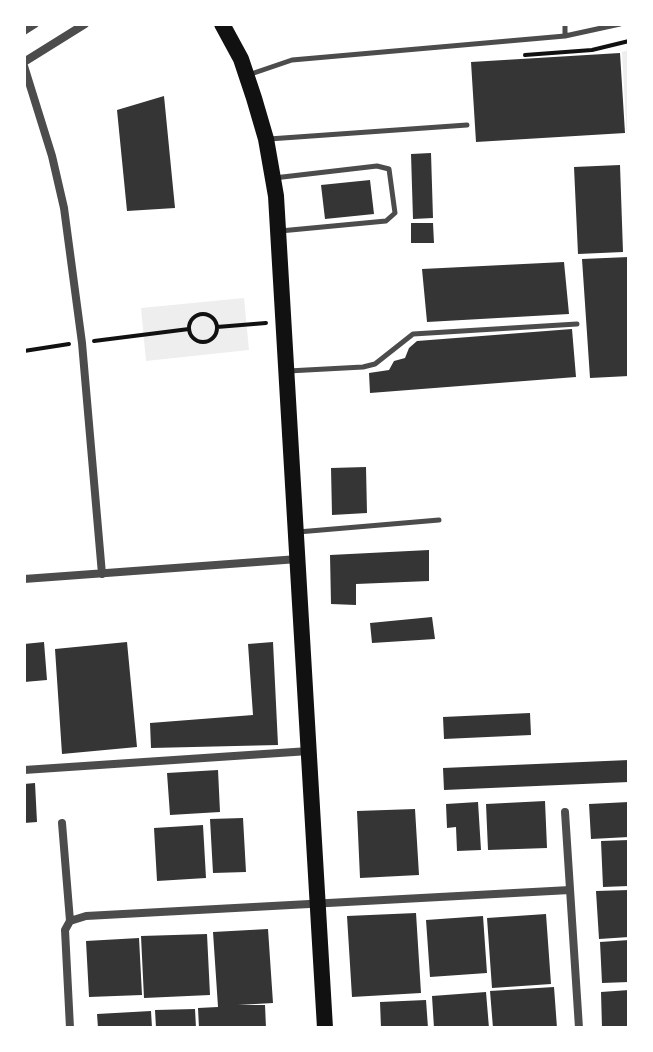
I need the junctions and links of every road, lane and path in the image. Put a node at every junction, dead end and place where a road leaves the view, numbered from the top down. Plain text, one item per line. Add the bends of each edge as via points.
1 (35, 24) edge
2 (85, 24) edge
3 (222, 24) edge
4 (565, 24) edge
5 (620, 24) edge
6 (24, 31) edge
7 (565, 36) junction
8 (24, 64) edge
9 (247, 75) junction
10 (467, 125) dead end
11 (266, 139) junction
12 (273, 178) junction
13 (278, 231) junction
14 (284, 321) junction
15 (577, 324) dead end
16 (217, 327) junction
17 (189, 329) junction
18 (150, 333) dead end
19 (287, 371) junction
20 (439, 520) dead end
21 (297, 532) junction
22 (298, 559) junction
23 (102, 574) junction
24 (24, 579) edge
25 (309, 751) junction
26 (24, 770) edge
27 (565, 812) dead end
28 (62, 823) dead end
29 (570, 890) junction
30 (318, 905) junction
31 (70, 921) junction
32 (70, 1028) edge
33 (325, 1028) edge
34 (579, 1028) edge

1 - 6 street
2 - 8 street
3 - 9 main road
4 - 7 lane
5 - 7 lane
7 - 9 lane via 292,60
8 - 23 street via 64,208
9 - 11 main road
10 - 11 lane
11 - 12 main road
12 - 13 main road
12 - 13 lane via 389,169 395,213 386,221
13 - 14 main road
14 - 16 path
14 - 19 main road
15 - 19 lane via 413,334 375,364
16 - 17 path via 212,317 201,315 192,319
16 - 17 path via 214,338 204,342 193,339
17 - 18 path
19 - 21 main road
20 - 21 lane
21 - 22 main road
22 - 23 street
22 - 25 main road
23 - 24 street
25 - 26 street
25 - 30 main road
27 - 29 street
28 - 31 street
29 - 30 street
29 - 34 street
30 - 31 street
30 - 33 main road
31 - 32 street via 65,930

